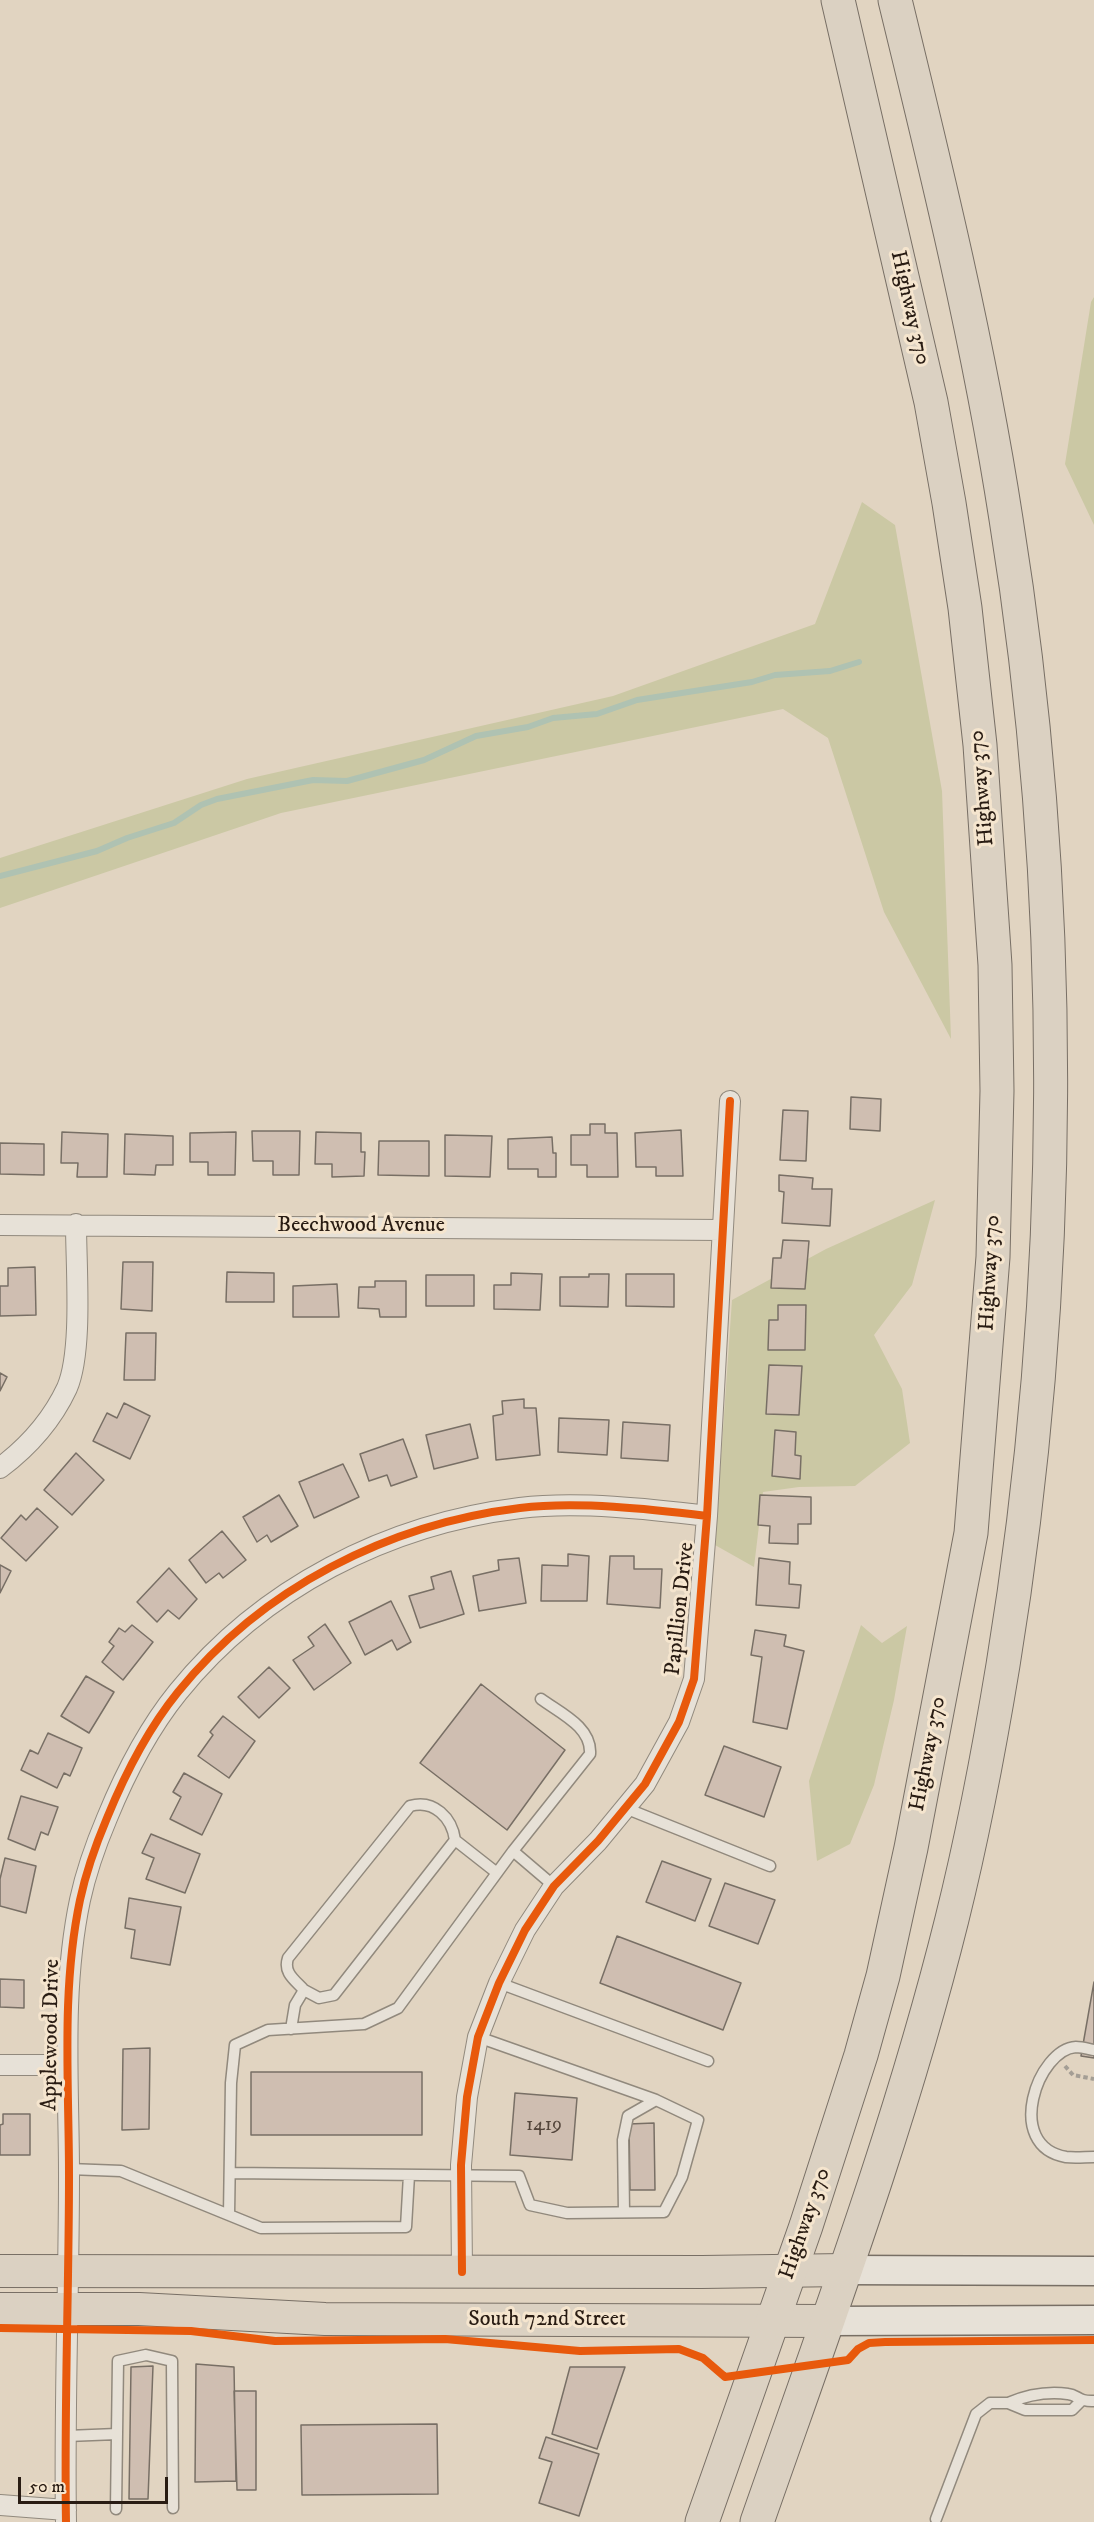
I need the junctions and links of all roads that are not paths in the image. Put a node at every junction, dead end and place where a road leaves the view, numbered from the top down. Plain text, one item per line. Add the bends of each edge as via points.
1 (838, 0) edge
2 (895, 0) edge
3 (730, 1101) dead end
4 (76, 1224) junction
5 (0, 1225) edge
6 (722, 1230) junction
7 (0, 1468) edge
8 (708, 1516) junction
9 (541, 1699) dead end
10 (625, 1808) junction
11 (455, 1840) junction
12 (513, 1851) junction
13 (770, 1866) dead end
14 (497, 1873) junction
15 (554, 1886) junction
16 (499, 1983) junction
17 (304, 1990) junction
18 (291, 2029) junction
19 (478, 2037) junction
20 (1094, 2050) edge
21 (708, 2061) dead end
22 (0, 2065) edge
23 (67, 2065) junction
24 (656, 2100) junction
25 (1094, 2157) edge
26 (69, 2169) junction
27 (230, 2173) junction
28 (409, 2175) junction
29 (461, 2175) junction
30 (624, 2212) junction
31 (229, 2215) junction
32 (845, 2270) junction
33 (0, 2271) edge
34 (791, 2271) junction
35 (1094, 2271) edge
36 (68, 2272) junction
37 (462, 2272) junction
38 (0, 2309) edge
39 (68, 2310) junction
40 (771, 2320) junction
41 (1094, 2320) edge
42 (827, 2321) junction
43 (1094, 2401) edge
44 (1081, 2402) junction
45 (1008, 2403) junction
46 (117, 2434) junction
47 (67, 2436) junction
48 (0, 2505) edge
49 (173, 2508) dead end
50 (116, 2509) dead end
51 (66, 2516) edge
52 (936, 2518) dead end
53 (702, 2522) edge
54 (757, 2522) edge

1 - 34 highway, Highway 370 via 931,402 965,608 990,862 996,1163 990,1302 971,1533 883,1976
2 - 32 highway via 984,387 1007,521 1044,839 1052,1094 1037,1396 1014,1595 979,1801 921,2038
3 - 6 street, Papillion Drive
4 - 5 street, Beechwood Avenue
4 - 6 street, Beechwood Avenue
4 - 7 street via 75,1351 68,1386 40,1431
6 - 8 street, Papillion Drive
8 - 10 street, Papillion Drive via 694,1679 679,1722 645,1784
8 - 23 street, Applewood Drive via 652,1510 523,1507 460,1518 338,1562 286,1593 223,1644 177,1693 143,1744 97,1841 80,1899 70,1963
9 - 12 lane via 584,1731 591,1742 590,1754
10 - 13 lane
10 - 15 street, Papillion Drive
11 - 14 lane
11 - 17 lane via 334,1995 319,1998
11 - 17 lane via 448,1819 433,1806 411,1806 288,1958 288,1973
12 - 14 lane
12 - 15 lane
14 - 18 lane via 398,2008 364,2025
15 - 16 street, Papillion Drive via 525,1930
16 - 19 street, Papillion Drive
16 - 21 lane
17 - 18 lane via 295,2005
18 - 27 lane via 268,2030 235,2044
19 - 24 lane
19 - 29 street, Papillion Drive via 467,2097
20 - 25 lane via 1075,2047 1047,2065 1032,2102 1030,2121 1037,2139 1050,2150 1065,2157
22 - 23 street
23 - 26 street, Applewood Drive
24 - 30 lane via 628,2116 623,2140
24 - 30 lane via 698,2120 682,2177 664,2212
26 - 31 lane via 121,2171
26 - 36 street, Applewood Drive
27 - 28 lane
27 - 31 lane
28 - 29 lane
28 - 31 lane via 406,2227 261,2228
29 - 30 lane via 519,2176 530,2205 567,2213
29 - 37 street, Papillion Drive
32 - 34 main road
32 - 35 main road
32 - 42 highway
33 - 36 main road
34 - 37 main road
34 - 40 highway, Highway 370
36 - 37 main road
36 - 39 street, Applewood Drive
38 - 39 main road, South 72nd Street
39 - 40 main road, South 72nd Street via 139,2309 326,2319
39 - 47 street, Applewood Drive
40 - 42 main road, South 72nd Street
40 - 53 highway, Highway 370
41 - 42 main road, South 72nd Street
42 - 54 highway
43 - 44 lane
44 - 45 lane via 1072,2410 1025,2410
44 - 45 lane via 1071,2394 1038,2394
45 - 52 lane via 990,2403 976,2414
46 - 47 lane
46 - 49 lane via 118,2361 146,2355 172,2361
46 - 50 lane
47 - 51 street, Applewood Drive
48 - 51 street

